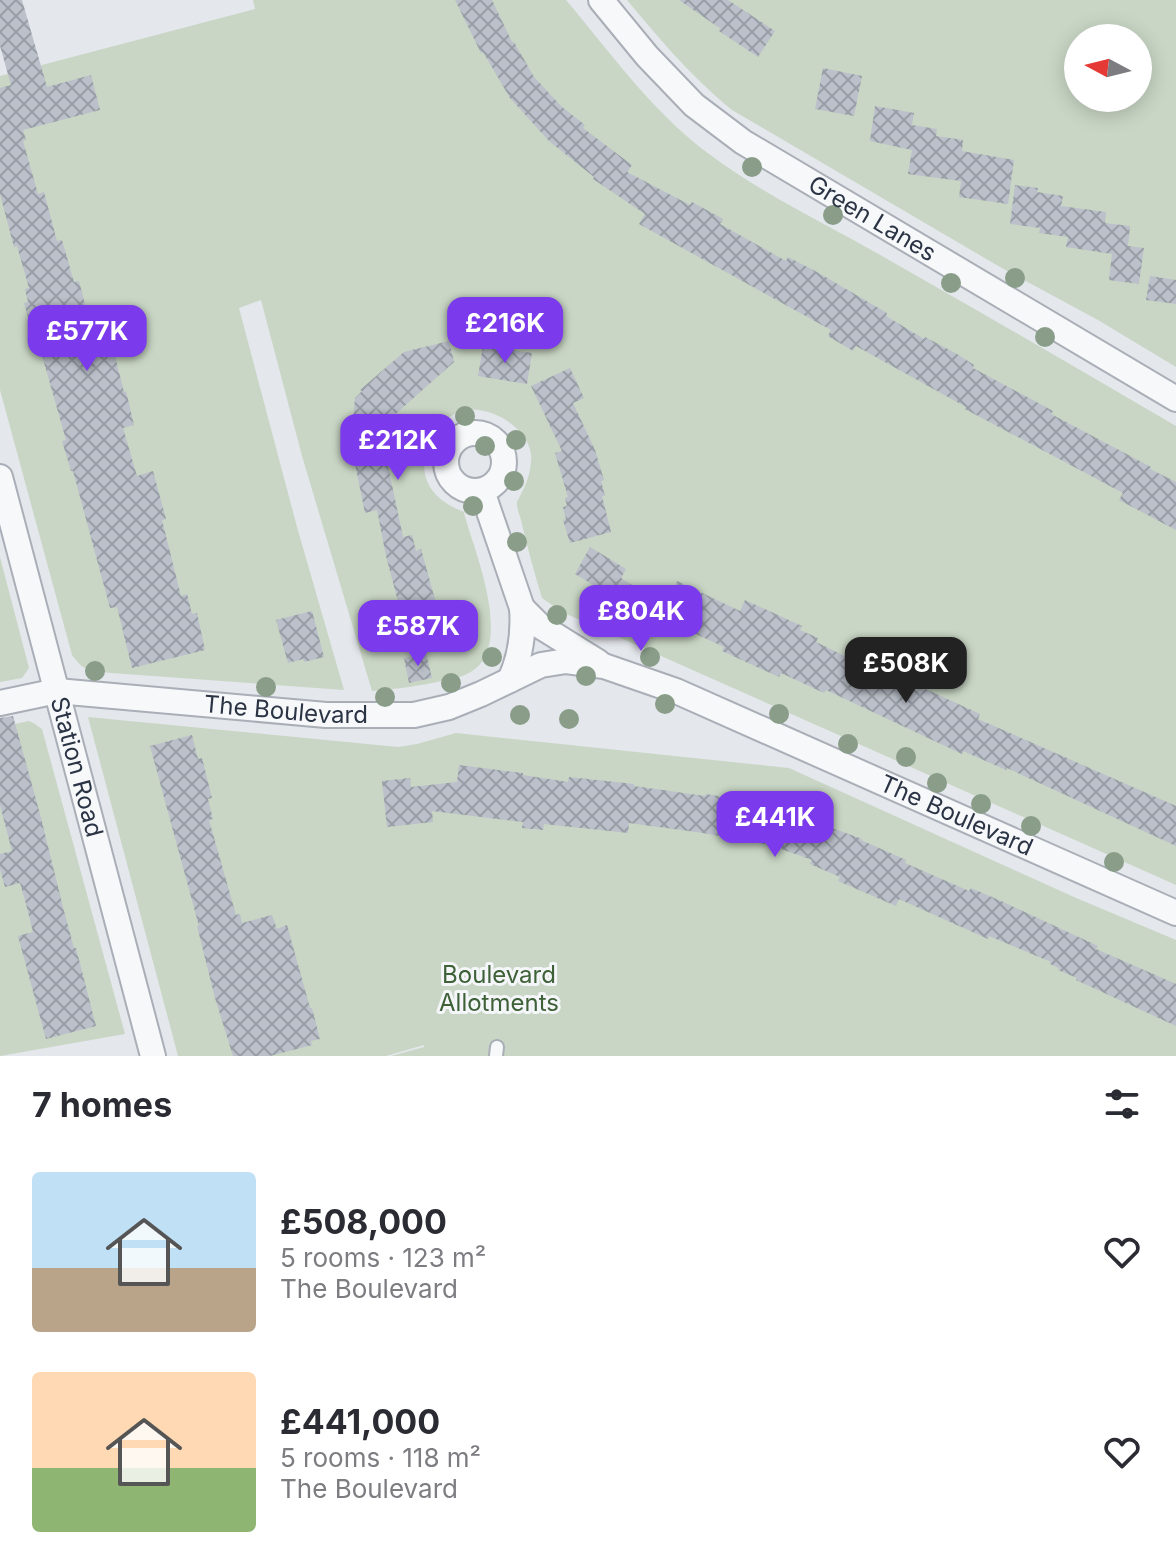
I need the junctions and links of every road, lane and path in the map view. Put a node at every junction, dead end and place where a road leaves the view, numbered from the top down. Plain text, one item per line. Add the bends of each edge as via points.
1 (601, 0) edge
2 (1176, 399) edge
3 (0, 477) edge
4 (482, 491) dead end
5 (522, 608) junction
6 (604, 666) junction
7 (510, 680) junction
8 (57, 691) junction
9 (0, 703) edge
10 (1176, 913) edge
11 (153, 1056) edge

1 - 2 street, Green Lanes via 694,105 743,142
3 - 8 street, Station Road
4 - 5 street
5 - 6 street, The Boulevard via 540,626
5 - 7 street via 524,627
6 - 7 street, The Boulevard via 566,661 541,665
6 - 10 street, The Boulevard via 676,691
7 - 8 street, The Boulevard via 449,707 414,715 326,715
8 - 9 street, The Boulevard
8 - 11 street, Station Road

